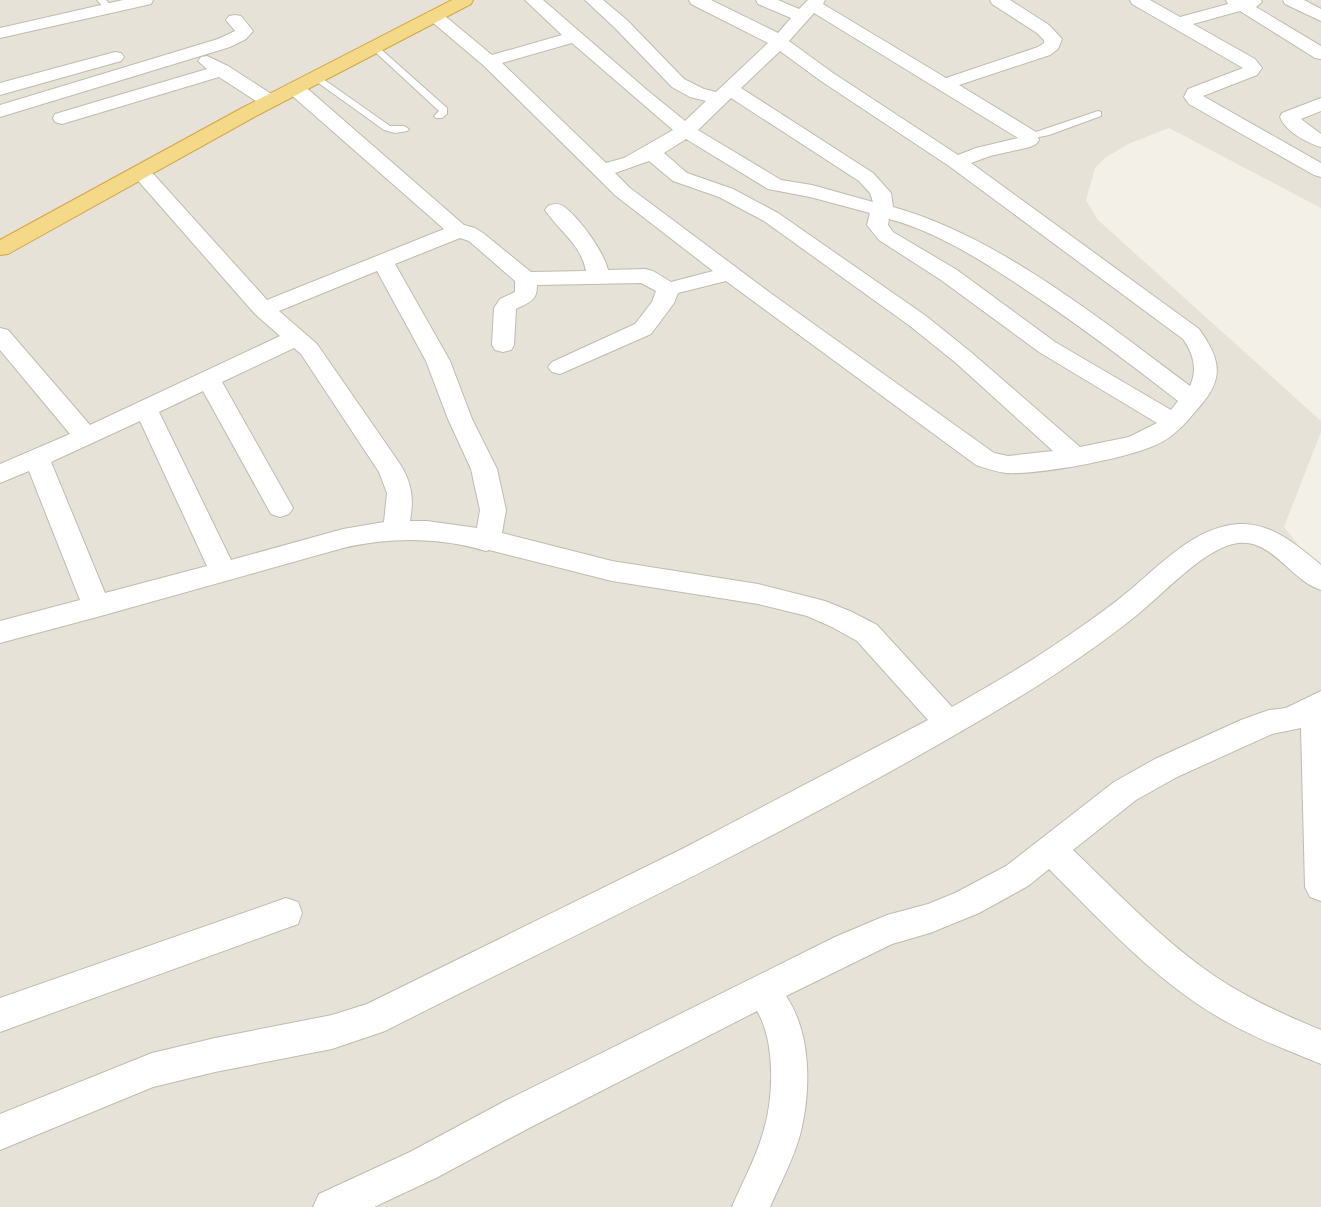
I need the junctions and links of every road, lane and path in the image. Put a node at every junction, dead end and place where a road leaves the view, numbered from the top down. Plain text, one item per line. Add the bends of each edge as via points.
1 (144, 0) edge
2 (465, 0) edge
3 (533, 0) edge
4 (593, 0) edge
5 (697, 0) edge
6 (764, 0) edge
7 (998, 0) edge
8 (1138, 0) edge
9 (1189, 0) edge
10 (1264, 0) edge
11 (1291, 0) edge
12 (1238, 3) edge
13 (105, 4) edge
14 (810, 7) edge
15 (1212, 14) junction
16 (434, 16) junction
17 (1321, 16) edge
18 (1178, 23) junction
19 (214, 28) dead end
20 (0, 33) edge
21 (574, 37) junction
22 (779, 42) junction
23 (375, 47) junction
24 (133, 52) dead end
25 (195, 53) junction
26 (1321, 54) edge
27 (489, 61) junction
28 (222, 70) junction
29 (316, 77) junction
30 (944, 84) junction
31 (295, 88) junction
32 (0, 89) edge
33 (726, 94) junction
34 (269, 101) junction
35 (1321, 104) edge
36 (0, 111) edge
37 (1098, 114) dead end
38 (439, 116) dead end
39 (62, 118) dead end
40 (404, 129) dead end
41 (686, 131) junction
42 (1029, 136) junction
43 (1321, 141) edge
44 (651, 152) junction
45 (956, 162) junction
46 (601, 171) junction
47 (1321, 171) edge
48 (141, 172) junction
49 (782, 188) junction
50 (555, 210) dead end
51 (882, 210) junction
52 (763, 212) junction
53 (455, 231) junction
54 (0, 249) edge
55 (383, 262) junction
56 (730, 273) junction
57 (598, 276) junction
58 (526, 278) junction
59 (668, 289) junction
60 (263, 309) junction
61 (0, 335) edge
62 (296, 338) junction
63 (503, 345) dead end
64 (560, 366) dead end
65 (209, 380) junction
66 (1193, 400) junction
67 (146, 409) junction
68 (1174, 422) junction
69 (86, 437) junction
70 (1075, 457) junction
71 (37, 459) junction
72 (0, 474) edge
73 (280, 508) dead end
74 (395, 530) junction
75 (486, 541) junction
76 (223, 572) junction
77 (1321, 580) edge
78 (97, 607) junction
79 (0, 632) edge
80 (1318, 706) edge
81 (949, 723) junction
82 (1051, 850) junction
83 (1321, 887) edge
84 (286, 913) dead end
85 (763, 991) junction
86 (0, 1015) edge
87 (1321, 1046) edge
88 (0, 1132) edge
89 (332, 1207) edge
90 (751, 1207) edge

1 - 13 street
2 - 16 highway
3 - 21 street
4 - 33 street via 678,83 697,93
5 - 22 street
6 - 14 street
7 - 30 street via 1042,29 1053,39 1052,45 1044,51
8 - 18 street
9 - 15 street
10 - 12 street
11 - 17 street
12 - 15 street
12 - 26 street
13 - 20 street
14 - 22 street
14 - 30 street
15 - 18 street
16 - 23 highway
16 - 27 street
18 - 47 street via 1249,63 1252,68 1195,93 1193,97
19 - 25 street via 233,14 244,31
21 - 27 street
21 - 41 street
22 - 33 street
22 - 45 street
23 - 29 highway
23 - 38 lane via 444,110
24 - 32 street
25 - 28 street
25 - 36 street
27 - 46 street
28 - 34 street
28 - 39 street
29 - 31 highway
29 - 40 lane via 387,128
30 - 42 street
31 - 34 highway
31 - 53 street via 454,226
33 - 41 street
33 - 51 street via 866,177 882,196
34 - 48 highway
35 - 43 street via 1289,117
37 - 42 lane
41 - 44 street
41 - 49 street
42 - 45 street via 1029,140 1021,144
44 - 46 street
44 - 52 street via 680,177 720,190
45 - 66 street via 1191,334 1202,347 1206,373 1200,392
46 - 56 street via 623,192
48 - 54 highway
48 - 60 street
49 - 51 street via 812,191
49 - 52 street via 780,197
50 - 57 street via 583,240 596,262
51 - 66 street via 917,220 993,259 1099,329
51 - 68 street via 876,224 886,236 956,280 1046,347
52 - 70 street via 918,320
53 - 55 street
53 - 58 street via 468,232 476,237
55 - 60 street
55 - 75 street via 438,361 484,469 493,510
56 - 59 street
56 - 70 street via 985,459 1010,464
57 - 58 street
57 - 59 street via 645,276
58 - 63 street via 526,295 505,308
59 - 64 street via 663,303 643,329
60 - 62 street
61 - 69 street
62 - 65 street
62 - 74 street via 309,349 400,486 402,497
65 - 67 street
65 - 73 street
66 - 68 street
67 - 69 street
67 - 76 street
68 - 70 street via 1138,444
69 - 71 street
71 - 72 street
71 - 78 street
74 - 75 street via 436,532
74 - 76 street via 349,537
75 - 81 street via 641,576 755,592 852,624 867,633
76 - 78 street
77 - 81 street via 1272,540 1238,533 1220,537 1202,547 1116,616 1070,648
78 - 79 street
80 - 82 street via 1291,718 1268,722 1166,768 1125,791
80 - 83 street
81 - 88 street via 792,809 374,1019 332,1032 152,1070
82 - 85 street via 1017,876 967,903 887,930
82 - 87 street via 1151,947 1189,978 1270,1027
84 - 86 street
85 - 89 street
85 - 90 street via 780,1017 788,1055 788,1095 780,1136

